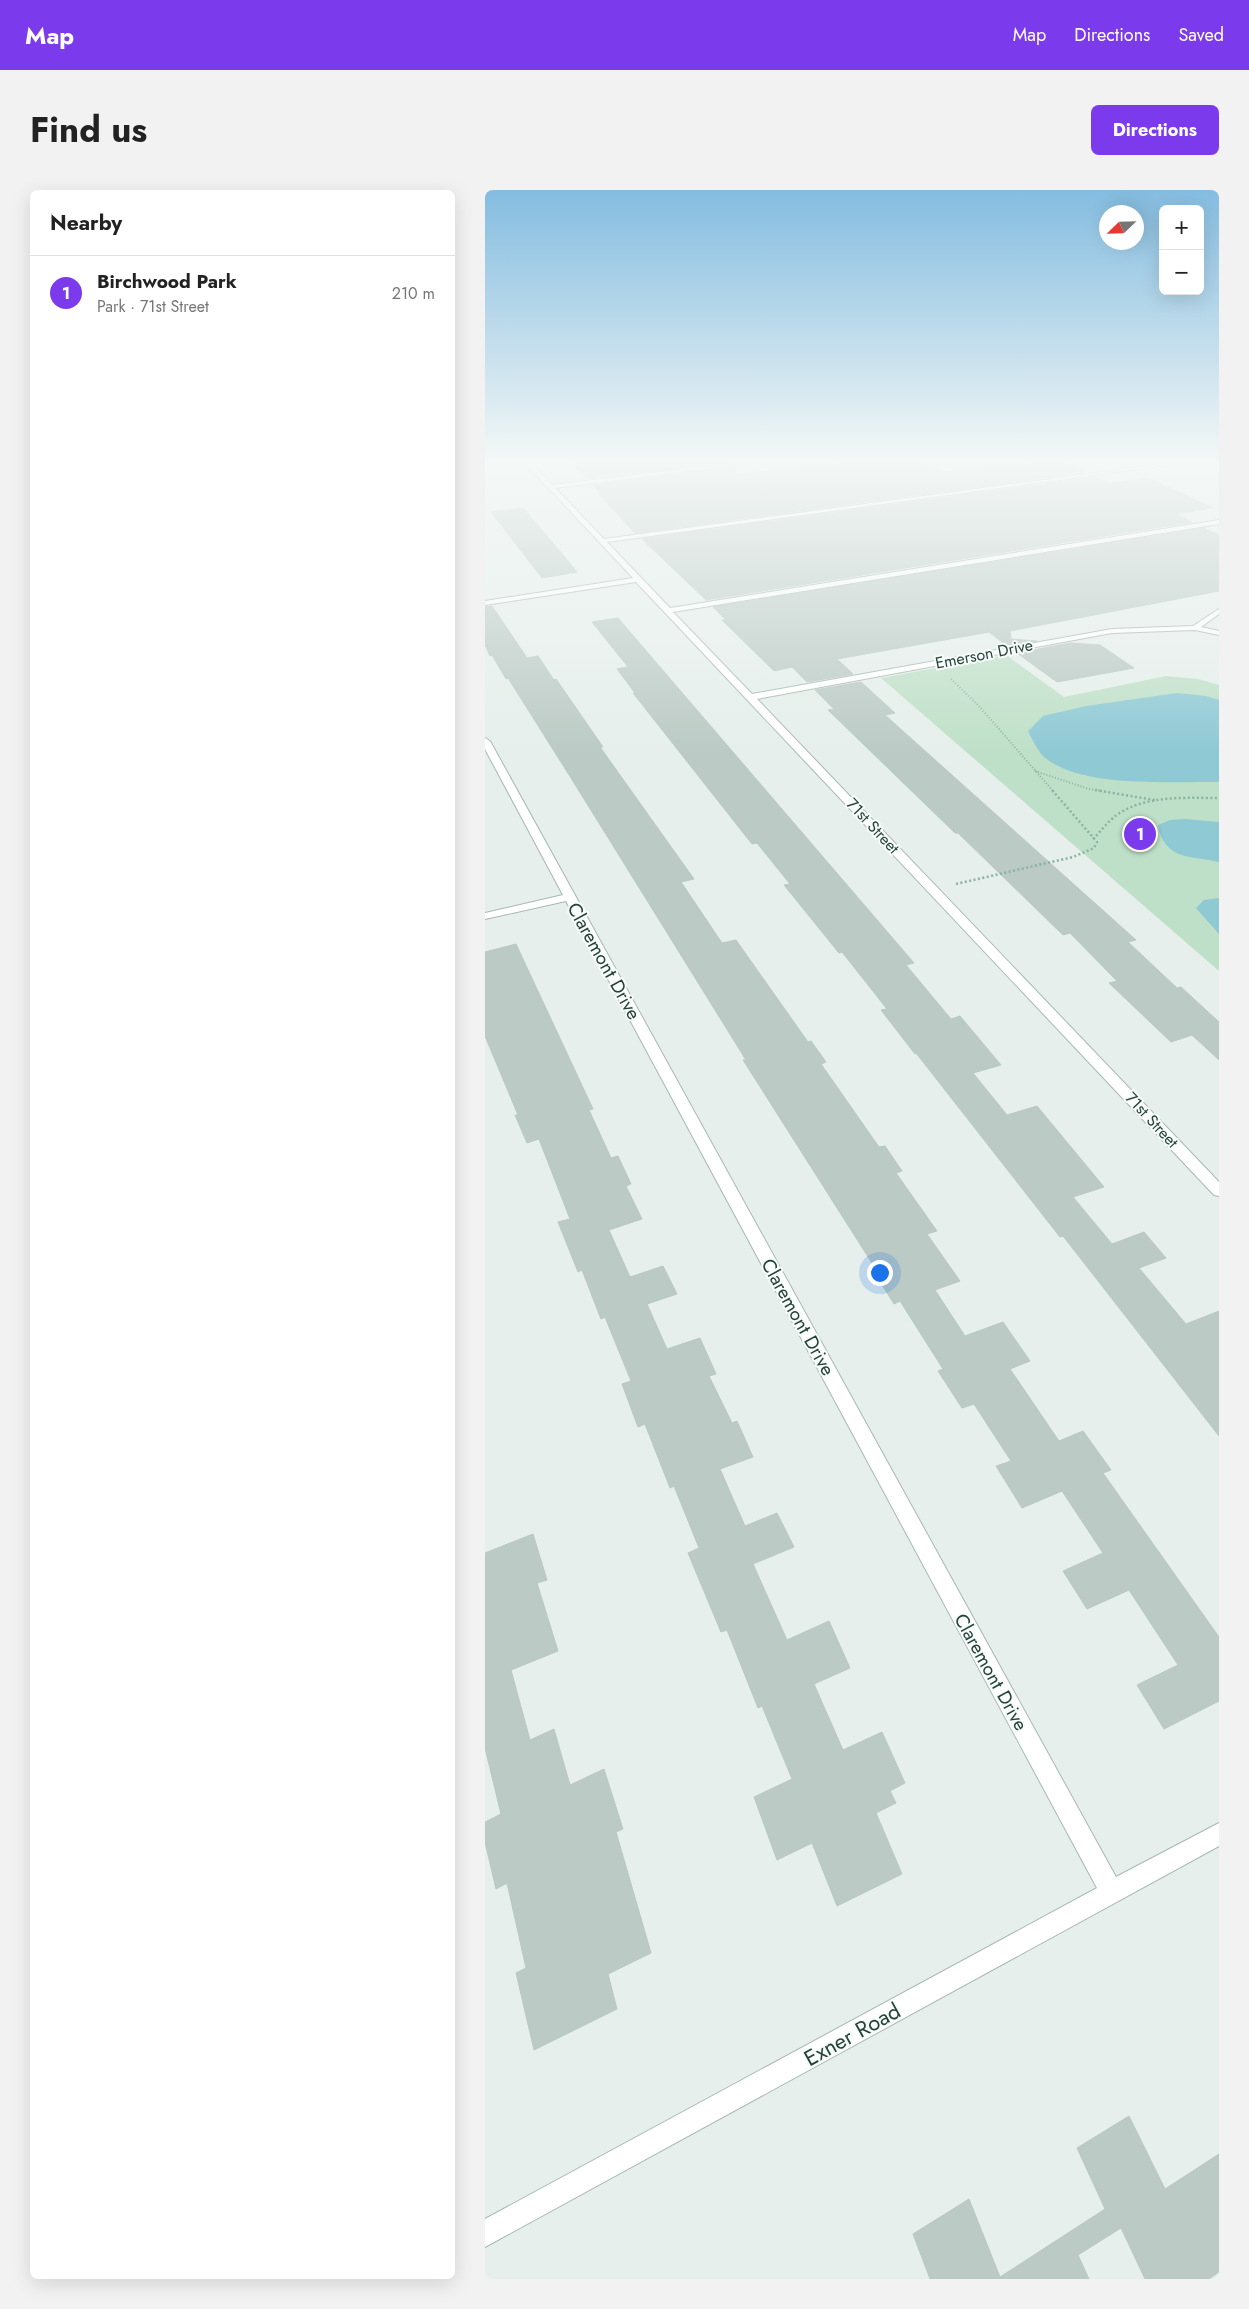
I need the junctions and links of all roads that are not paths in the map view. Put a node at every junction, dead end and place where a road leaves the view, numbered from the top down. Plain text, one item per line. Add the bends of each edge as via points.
1 (620, 559) edge
2 (985, 559) edge
3 (639, 580) junction
4 (485, 603) edge
5 (669, 610) junction
6 (1219, 611) edge
7 (1195, 628) junction
8 (1219, 633) edge
9 (751, 697) junction
10 (485, 741) edge
11 (569, 897) junction
12 (485, 916) edge
13 (1219, 1191) edge
14 (1219, 1834) edge
15 (1112, 1892) junction
16 (485, 2234) edge

1 - 3 street, 71st Street
2 - 5 street
3 - 4 street
3 - 5 street, 71st Street
5 - 9 street, 71st Street
6 - 7 street
7 - 8 street, Emerson Drive
7 - 9 street, Emerson Drive via 1112,631
9 - 13 street, 71st Street
10 - 11 street, Claremont Drive
11 - 12 street
11 - 15 street, Claremont Drive
14 - 15 street, Exner Road
15 - 16 street, Exner Road

